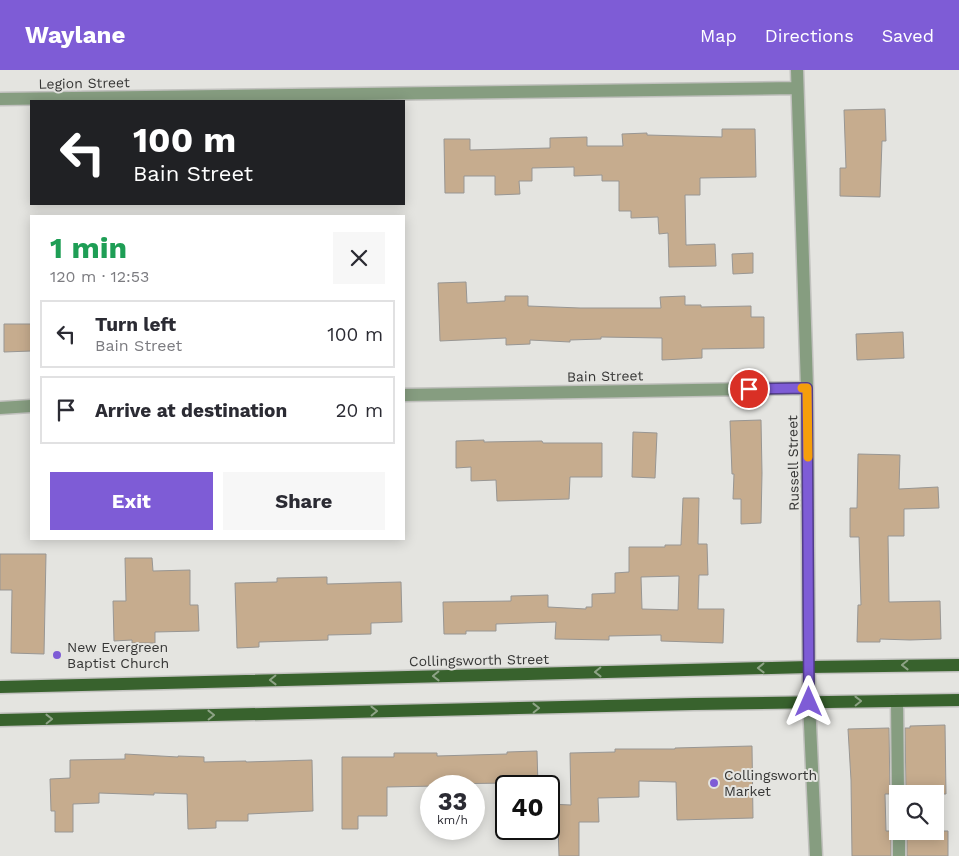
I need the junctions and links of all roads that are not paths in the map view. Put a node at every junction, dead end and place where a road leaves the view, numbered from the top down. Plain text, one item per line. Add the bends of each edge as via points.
1 (797, 70) edge
2 (798, 88) junction
3 (0, 99) edge
4 (807, 388) junction
5 (405, 395) edge
6 (30, 406) edge
7 (0, 408) edge
8 (959, 665) edge
9 (809, 667) junction
10 (0, 687) edge
11 (959, 700) edge
12 (897, 701) junction
13 (809, 702) junction
14 (0, 720) edge
15 (898, 785) edge
16 (898, 840) edge
17 (816, 856) edge
18 (899, 856) edge

1 - 2 street, Russell Street
2 - 3 street, Legion Street
2 - 4 street, Russell Street
4 - 5 street, Bain Street
4 - 9 street, Russell Street
6 - 7 street
8 -> 9 main road, Collingsworth Street
9 -> 10 main road, Collingsworth Street
9 - 13 street, Russell Street
11 - 12 main road
13 -> 12 main road
12 - 15 street
14 -> 13 main road
13 - 17 street, Russell Street
16 - 18 street

